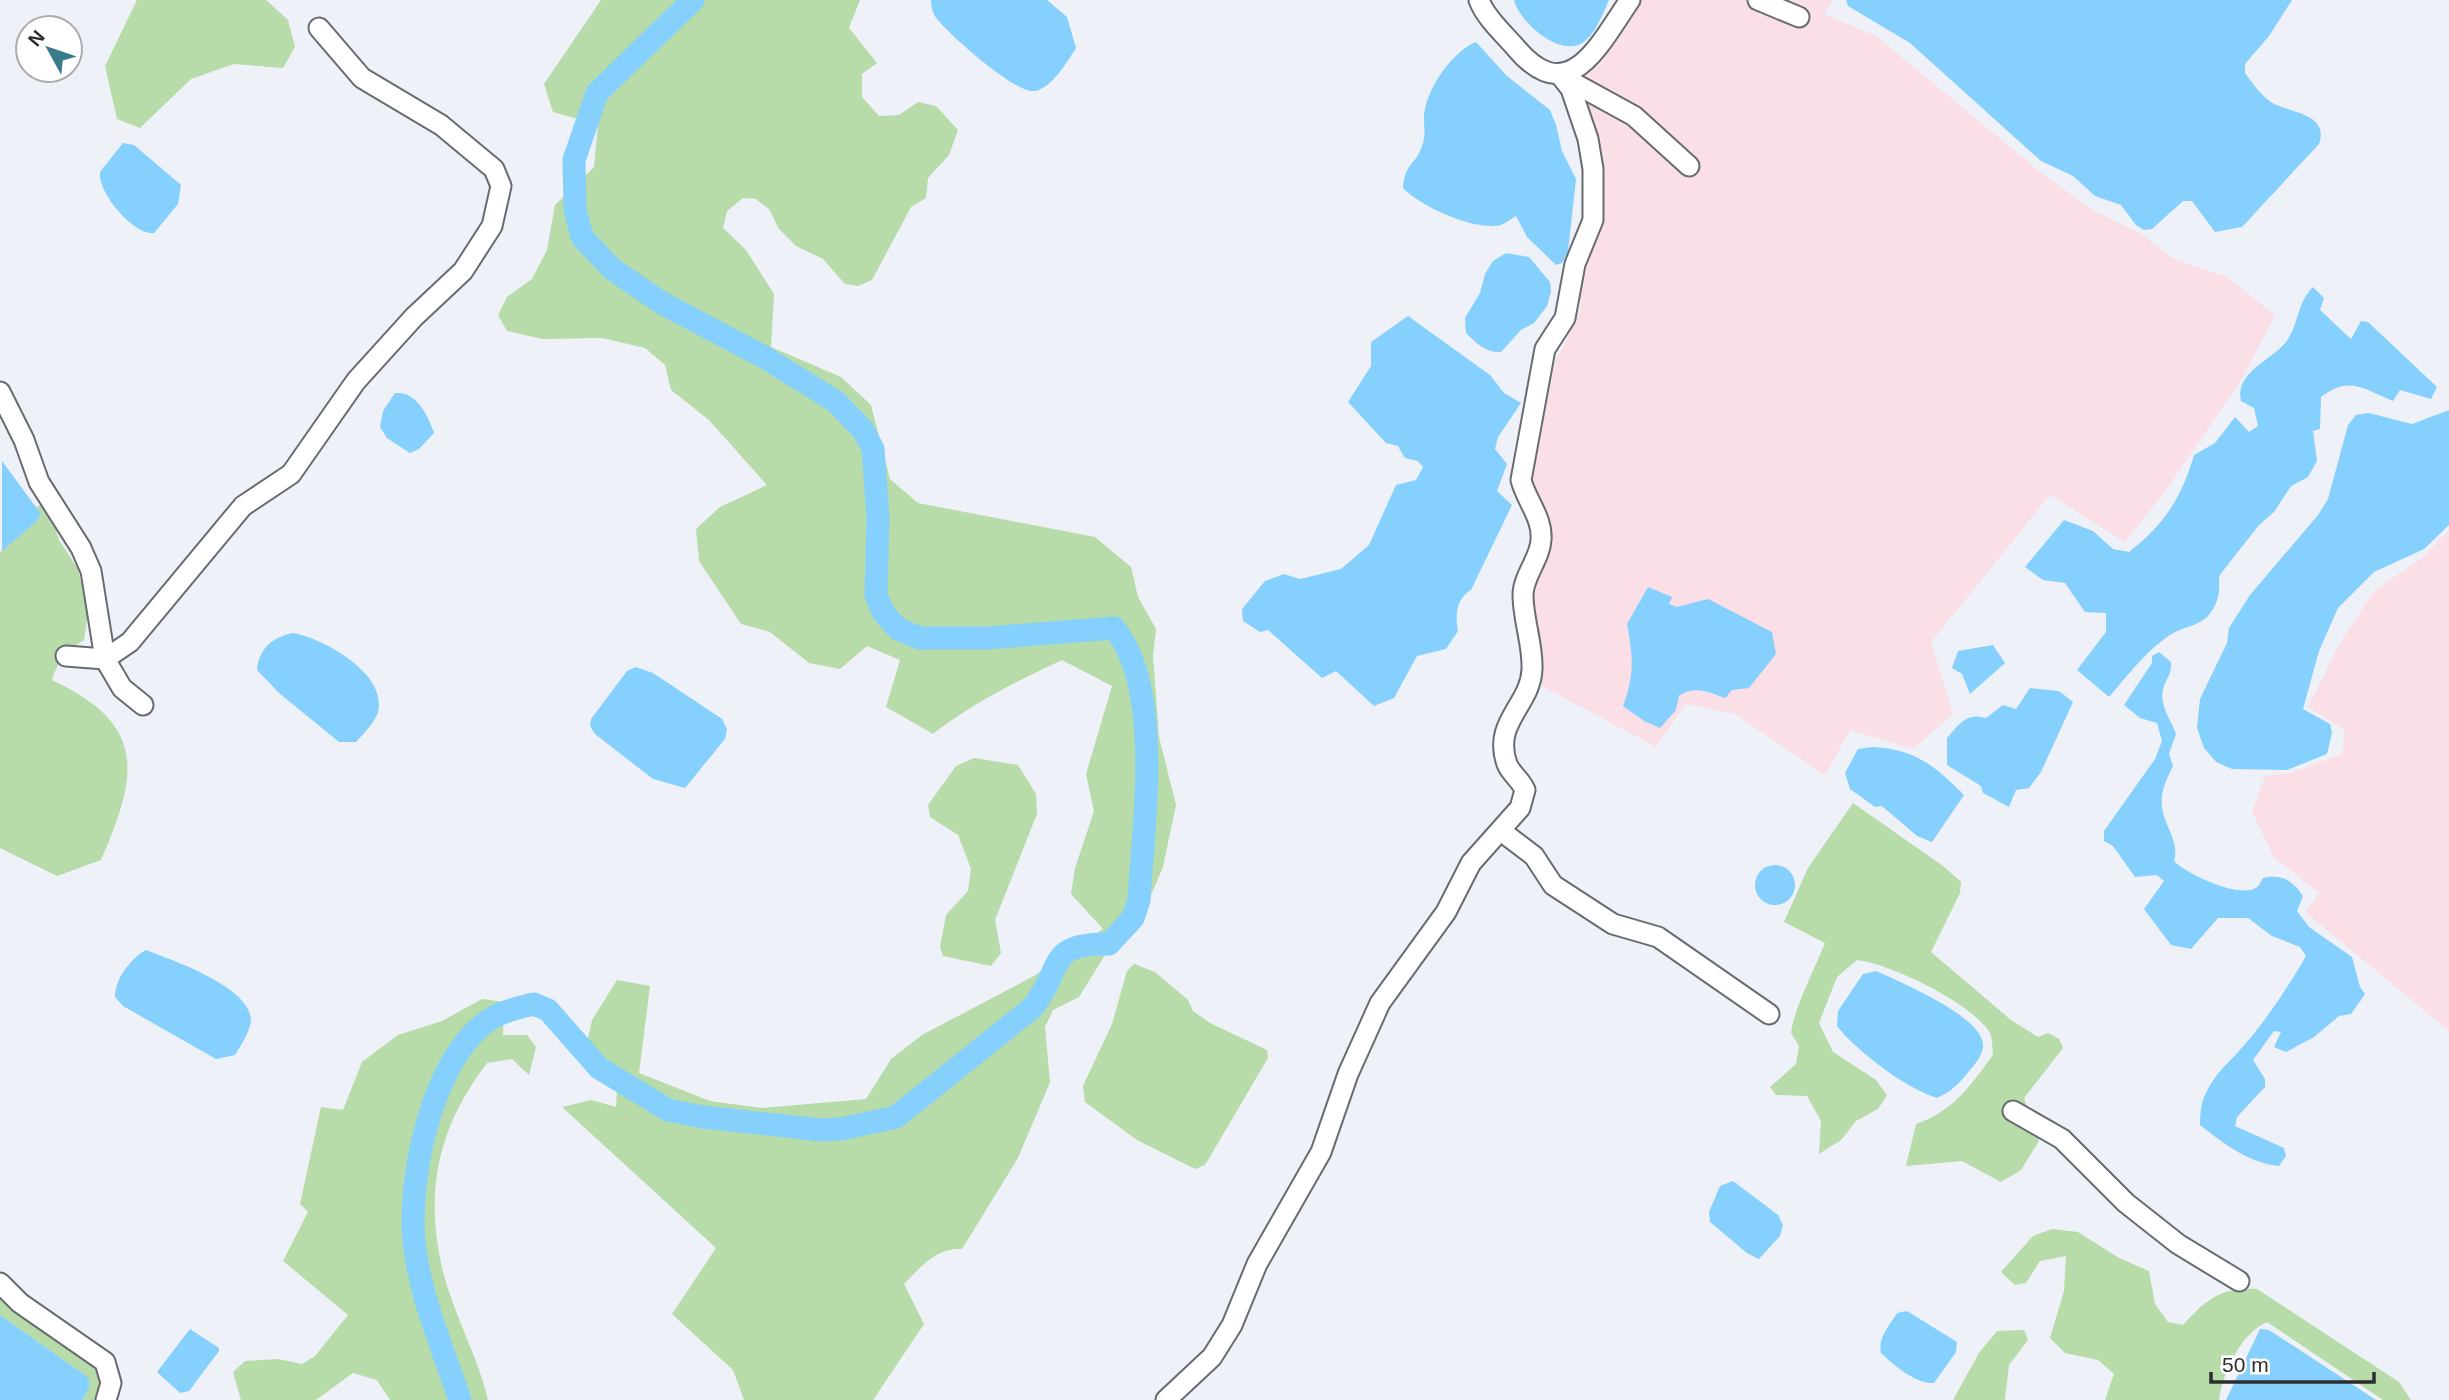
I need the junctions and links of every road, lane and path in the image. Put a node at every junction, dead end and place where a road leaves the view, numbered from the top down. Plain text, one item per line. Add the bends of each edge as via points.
1 (1479, 0) edge
2 (1630, 0) edge
3 (1758, 0) edge
4 (1799, 17) dead end
5 (319, 28) dead end
6 (1560, 75) junction
7 (1689, 166) dead end
8 (1, 399) edge
9 (66, 656) dead end
10 (105, 659) junction
11 (143, 705) dead end
12 (1501, 831) junction
13 (1769, 1014) dead end
14 (2013, 1111) dead end
15 (2239, 1280) dead end
16 (0, 1283) edge
17 (106, 1400) edge
18 (1166, 1400) edge

1 - 6 street via 1525,60
2 - 6 street via 1580,68
3 - 4 street
5 - 10 street via 362,78 441,125 494,169 501,186 492,226 463,271 355,381 291,474 243,506 130,642
6 - 7 street via 1634,116
6 - 12 street via 1571,89 1588,139 1593,220 1576,264 1565,318 1545,349 1527,439 1521,480 1541,539 1523,590 1532,671 1505,729 1504,743 1508,768 1525,790 1520,808
8 - 10 street via 24,440 39,482 91,572
9 - 10 street
10 - 11 street via 122,688
12 - 13 street via 1534,856 1553,885 1613,924 1658,937
12 - 18 street via 1471,863 1446,912 1380,1003 1348,1074 1321,1152 1256,1264 1225,1336 1212,1357
14 - 15 street via 2062,1139 2126,1203 2178,1244
16 - 17 street via 20,1303 105,1362 111,1383

